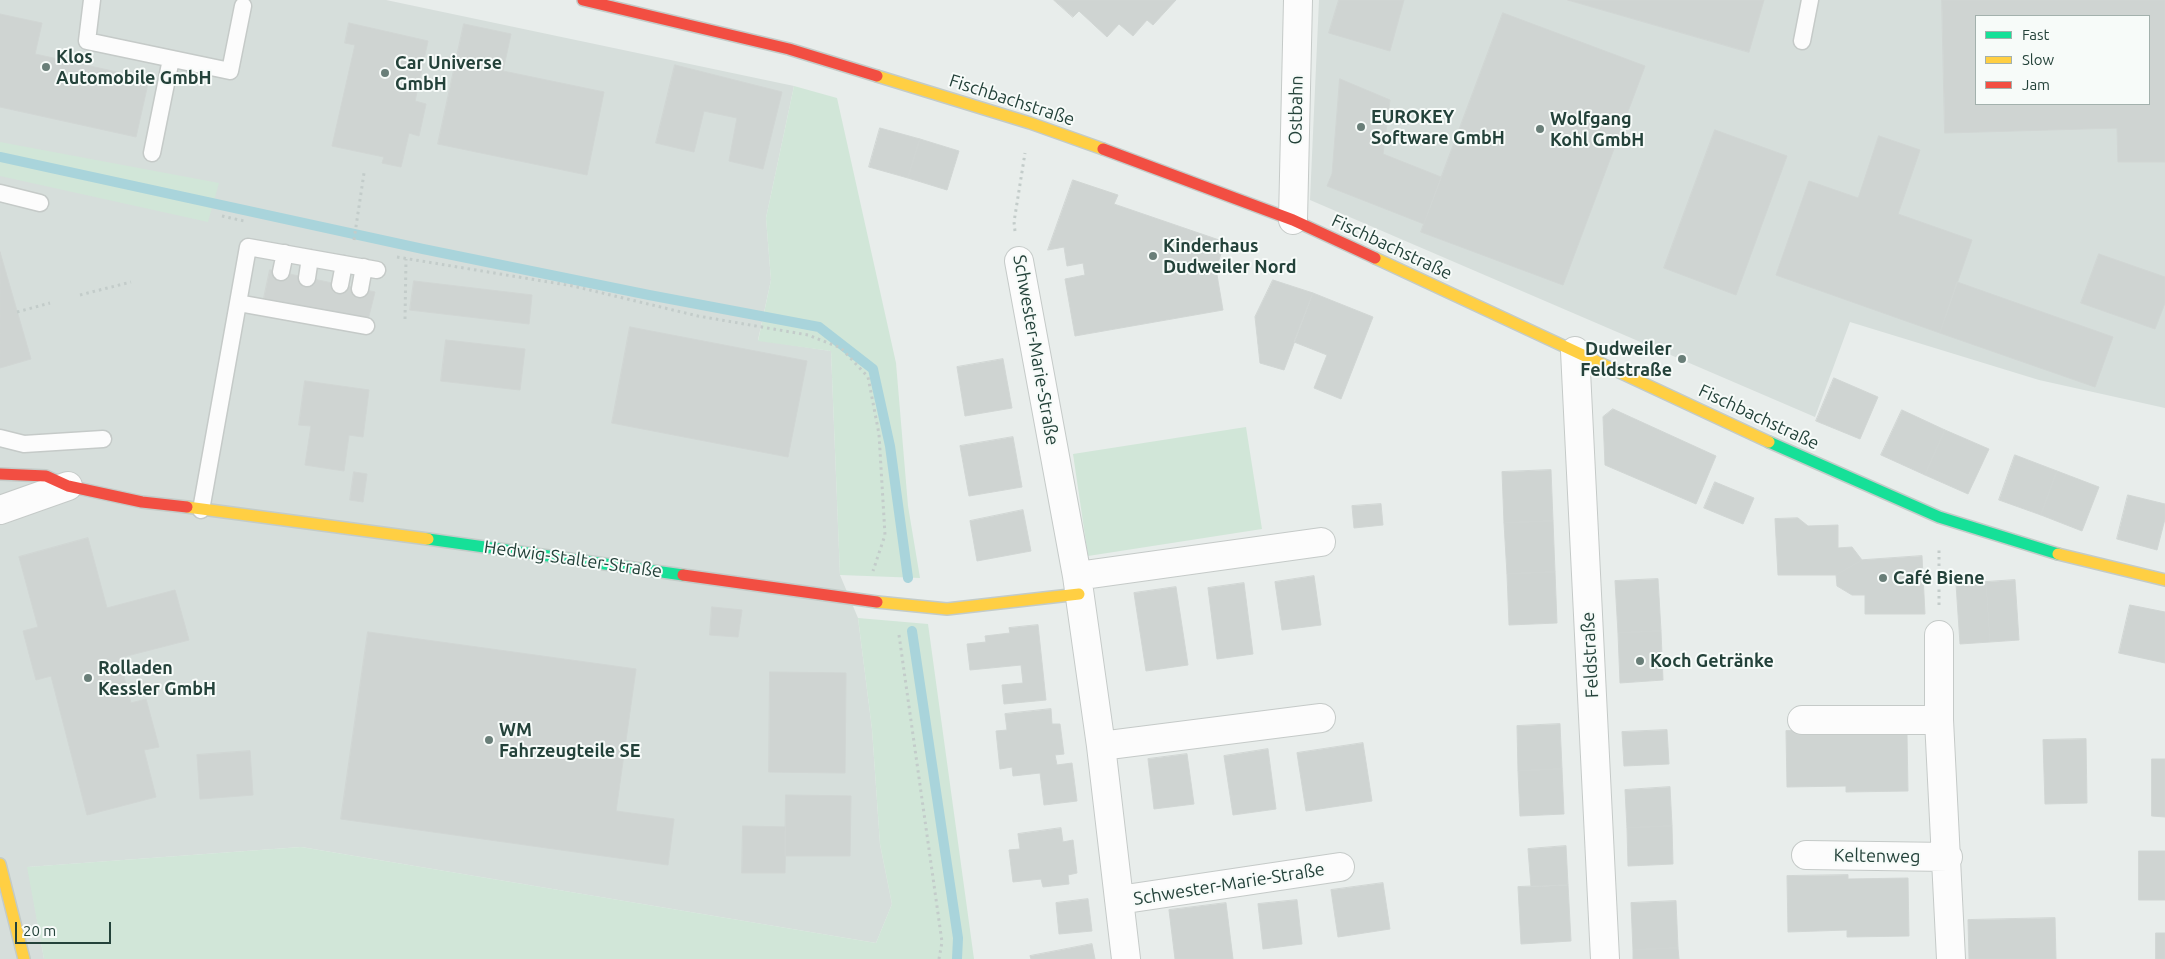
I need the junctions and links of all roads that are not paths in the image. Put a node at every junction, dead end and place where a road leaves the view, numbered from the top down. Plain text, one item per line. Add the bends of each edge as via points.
1 (92, 0) edge
2 (583, 0) edge
3 (1298, 0) edge
4 (1810, 0) edge
5 (243, 6) dead end
6 (1802, 41) dead end
7 (171, 59) junction
8 (152, 153) dead end
9 (0, 193) edge
10 (40, 203) dead end
11 (1293, 220) junction
12 (285, 253) junction
13 (310, 258) junction
14 (1019, 262) road end
15 (344, 264) junction
16 (281, 272) dead end
17 (307, 278) dead end
18 (340, 285) dead end
19 (360, 289) dead end
20 (238, 303) junction
21 (358, 322) dead end
22 (1575, 351) junction
23 (0, 438) edge
24 (103, 439) dead end
25 (0, 474) edge
26 (68, 486) junction
27 (0, 510) edge
28 (201, 510) junction
29 (1321, 542) dead end
30 (2165, 580) edge
31 (1078, 585) junction
32 (1939, 635) road end
33 (1321, 718) dead end
34 (1802, 720) dead end
35 (1940, 720) junction
36 (1101, 746) junction
37 (1806, 855) dead end
38 (1948, 857) junction
39 (0, 864) edge
40 (1340, 867) dead end
41 (1119, 900) junction
42 (24, 959) edge
43 (1126, 959) edge
44 (1605, 959) edge
45 (1951, 959) edge

1 - 7 lane via 87,41
2 - 11 street, Fischbachstraße via 789,49 1030,123
3 - 11 street, Ostbahn
4 - 6 lane
5 - 7 lane via 230,71
7 - 8 lane
9 - 10 lane
11 - 22 street, Fischbachstraße
12 - 13 lane
12 - 16 lane
12 - 20 lane via 248,247
13 - 15 lane
13 - 17 lane
14 - 31 street, Schwester-Marie-Straße
15 - 18 lane
15 - 19 lane via 371,269
20 - 21 lane via 275,305
20 - 28 lane
22 - 30 street, Fischbachstraße via 1939,517 2063,556
22 - 44 street, Feldstraße
23 - 24 lane via 24,444
25 - 26 street, Hedwig-Stalter-Straße via 46,476
26 - 27 street
26 - 28 street, Hedwig-Stalter-Straße via 142,502
28 - 31 street, Hedwig-Stalter-Straße via 895,605 947,609
29 - 31 street
31 - 36 street, Schwester-Marie-Straße
32 - 35 street
33 - 36 street
34 - 35 street
35 - 38 street
36 - 41 street, Schwester-Marie-Straße
37 - 38 street, Keltenweg
38 - 45 street
39 - 42 street
40 - 41 street, Schwester-Marie-Straße
41 - 43 street, Schwester-Marie-Straße

